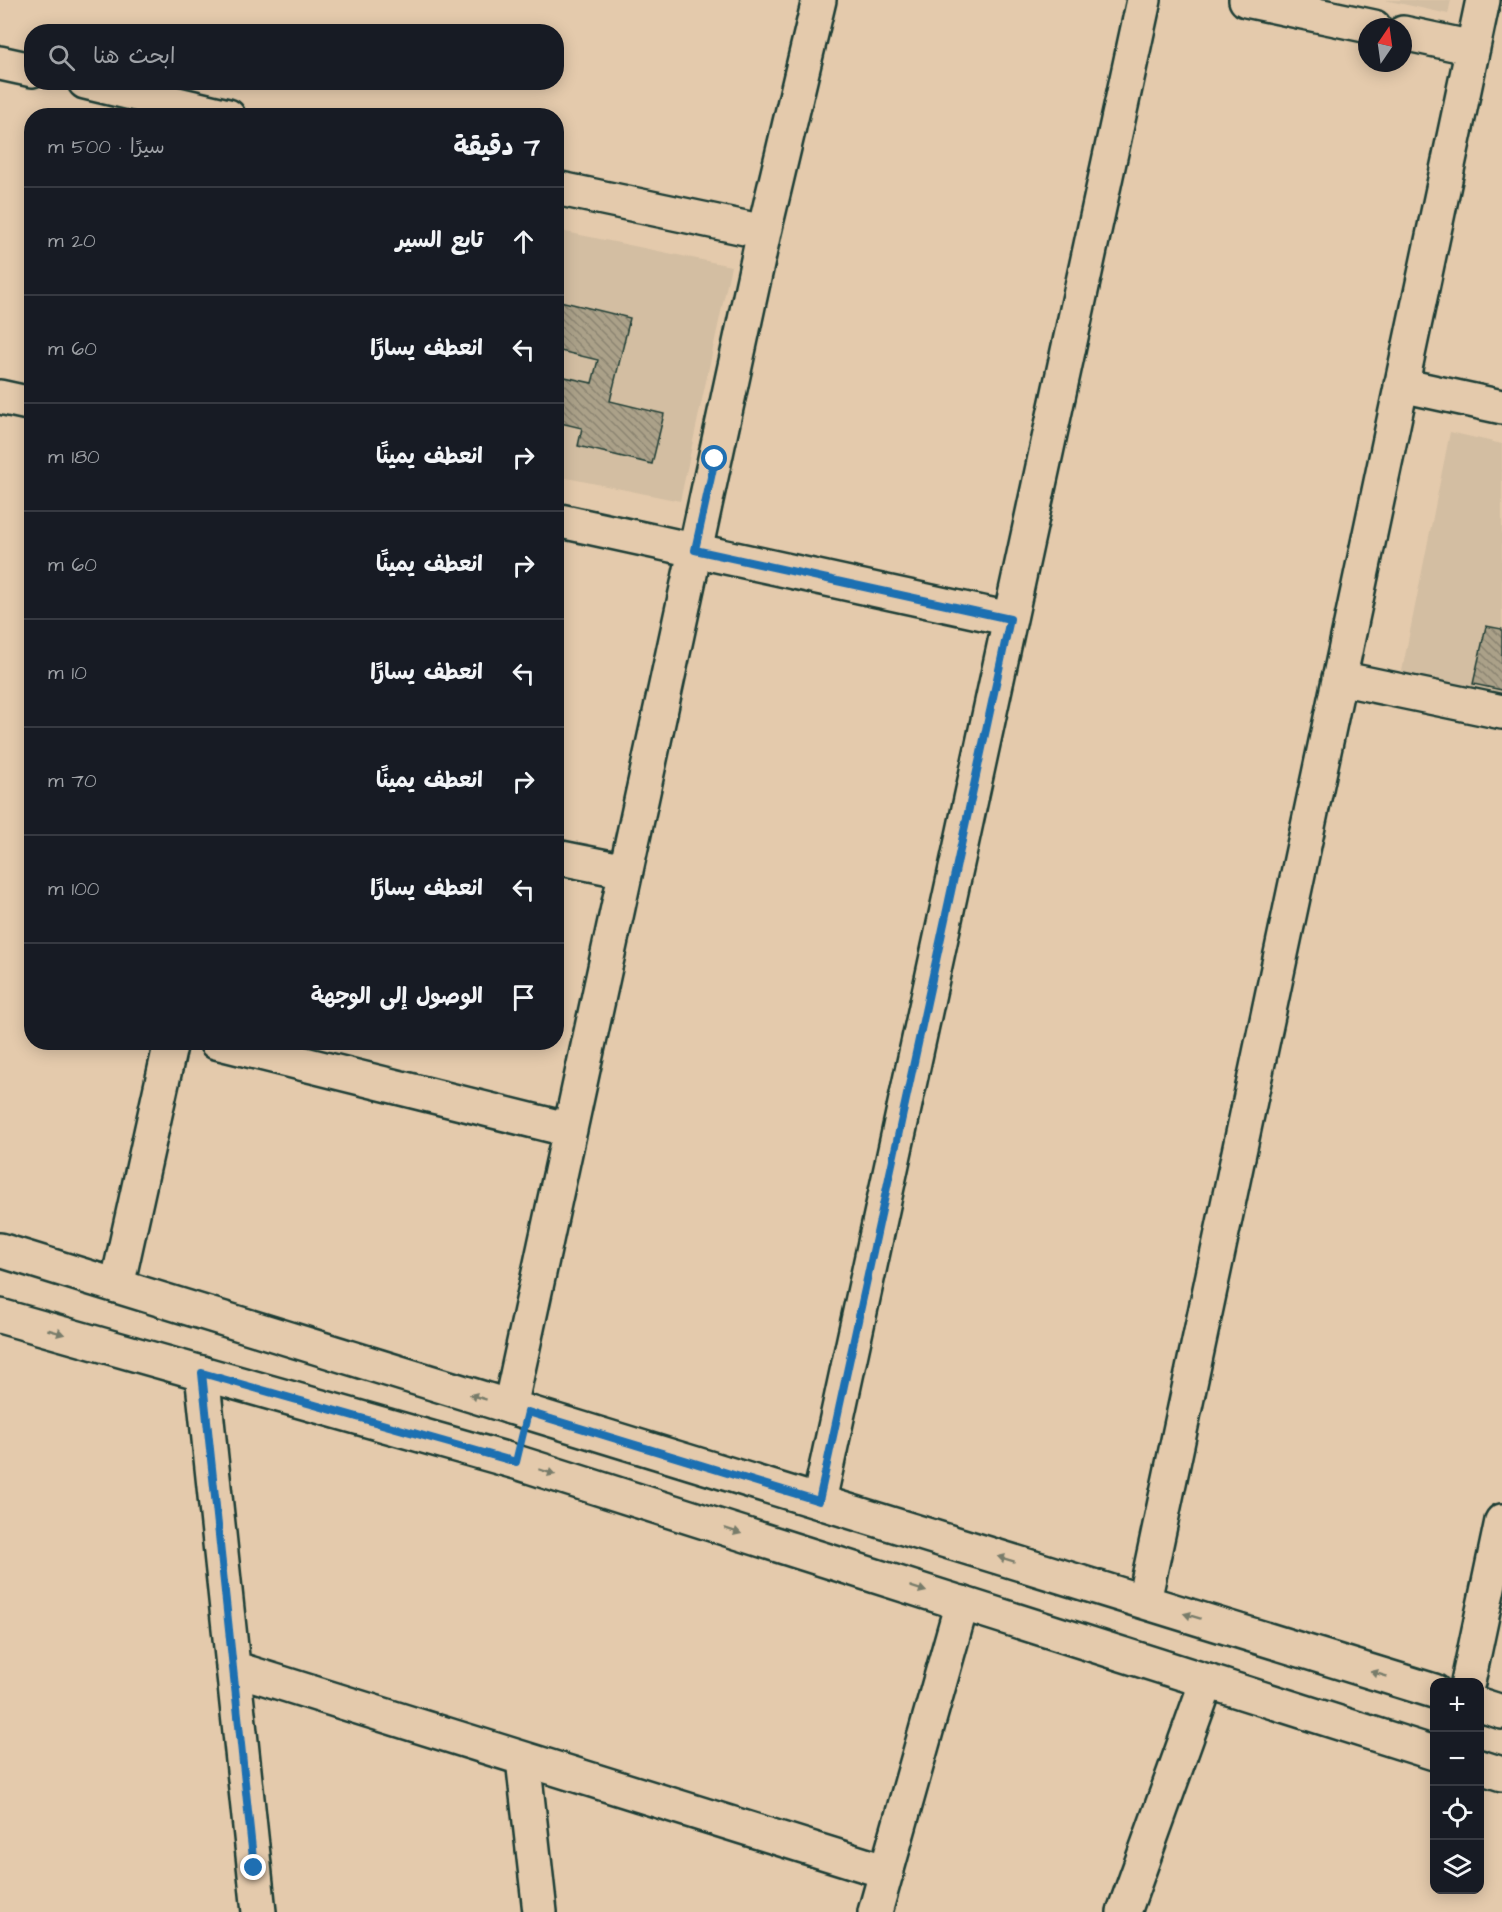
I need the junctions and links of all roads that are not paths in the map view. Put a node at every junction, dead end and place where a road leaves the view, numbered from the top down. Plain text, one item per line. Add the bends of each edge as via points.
1 (819, 0) edge
2 (1143, 0) edge
3 (1246, 0) edge
4 (1483, 0) edge
5 (1358, 24) edge
6 (1412, 35) edge
7 (1473, 48) junction
8 (0, 63) edge
9 (24, 68) edge
10 (119, 90) edge
11 (194, 108) edge
12 (564, 190) edge
13 (764, 232) junction
14 (1401, 385) junction
15 (0, 398) edge
16 (24, 402) edge
17 (1502, 407) edge
18 (564, 522) edge
19 (695, 550) junction
20 (1010, 619) junction
21 (1339, 678) junction
22 (1502, 712) edge
23 (564, 859) edge
24 (626, 872) junction
25 (169, 1050) edge
26 (248, 1050) edge
27 (570, 1130) junction
28 (0, 1250) edge
29 (117, 1286) junction
30 (0, 1316) edge
31 (202, 1373) junction
32 (519, 1410) junction
33 (516, 1462) junction
34 (819, 1501) junction
35 (1502, 1521) edge
36 (1144, 1601) junction
37 (962, 1603) junction
38 (233, 1668) junction
39 (1469, 1678) edge
40 (1207, 1681) junction
41 (1430, 1690) edge
42 (1484, 1707) edge
43 (1502, 1712) edge
44 (1430, 1752) edge
45 (523, 1759) junction
46 (1484, 1769) edge
47 (1502, 1774) edge
48 (887, 1872) junction
49 (259, 1912) edge
50 (540, 1912) edge
51 (875, 1912) edge
52 (1124, 1912) edge

1 - 13 street
2 - 20 street
3 - 5 street
4 - 7 street
6 - 7 street
7 - 14 street
8 - 9 street
10 - 11 street
12 - 13 street
13 - 19 street
14 - 17 street
14 - 21 street
15 - 16 street
18 - 19 street
19 - 20 street
19 - 24 street
20 - 34 street
21 - 22 street
21 - 36 street
23 - 24 street
24 - 27 street
25 - 29 street
26 - 27 street
27 - 32 street
28 - 29 street
32 -> 29 street
30 -> 31 street
31 - 33 street
31 - 38 street
32 - 33 street
32 - 34 street
33 -> 37 street
36 -> 34 street
35 - 39 street
41 -> 36 street
37 - 40 street
37 - 48 street
38 - 45 street
38 - 49 street
40 - 44 street
40 - 52 street
42 - 43 street
45 - 48 street
45 - 50 street
46 - 47 street
48 - 51 street

